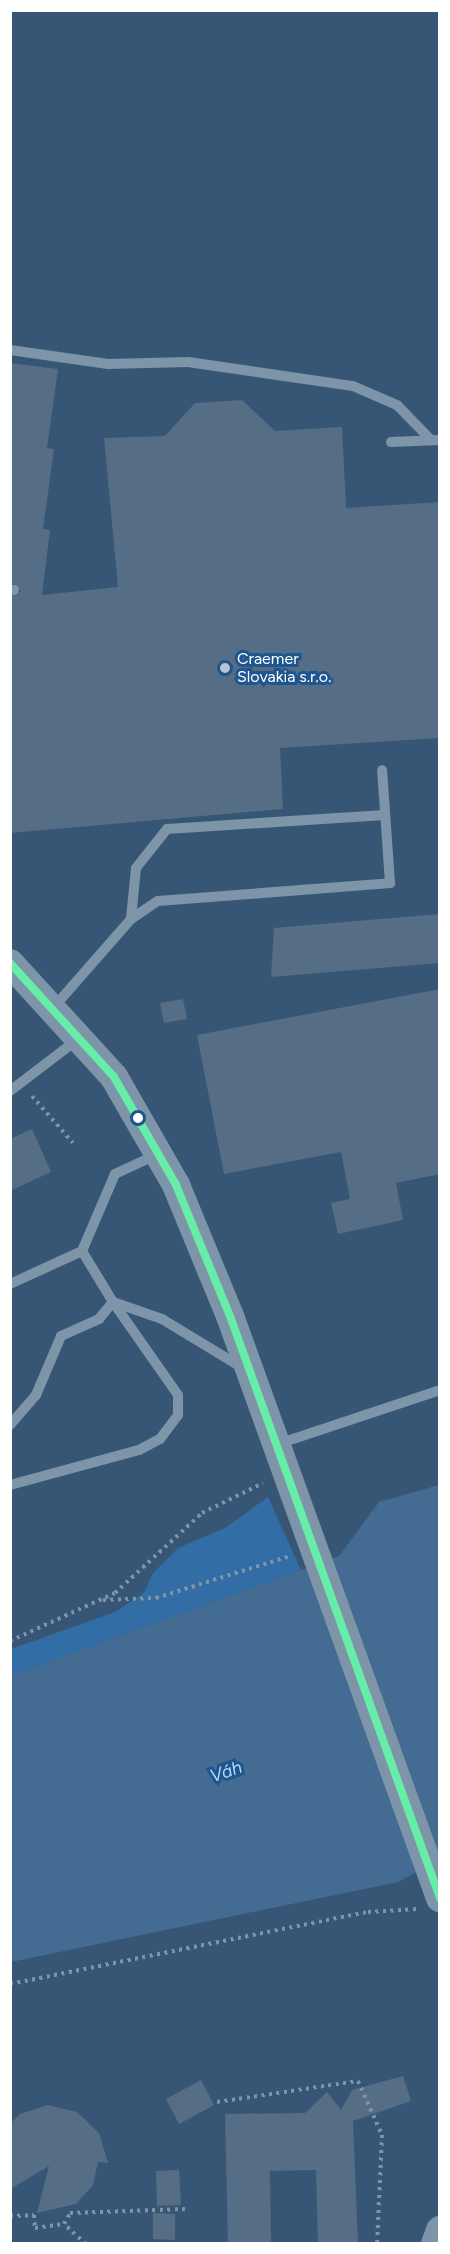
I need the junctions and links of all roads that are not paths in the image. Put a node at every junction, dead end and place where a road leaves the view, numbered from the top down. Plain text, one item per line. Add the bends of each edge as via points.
1 (10, 350) edge
2 (435, 440) edge
3 (391, 442) dead end
4 (382, 770) dead end
5 (385, 815) junction
6 (131, 919) junction
7 (10, 963) edge
8 (54, 1007) junction
9 (82, 1036) junction
10 (10, 1091) edge
11 (159, 1153) junction
12 (82, 1251) junction
13 (10, 1284) edge
14 (113, 1302) junction
15 (250, 1373) junction
16 (440, 1390) edge
17 (10, 1425) edge
18 (275, 1445) junction
19 (10, 1485) edge
20 (433, 1900) edge
21 (440, 2230) edge
22 (435, 2244) edge

1 - 2 lane via 108,364 188,362 353,387 397,405
2 - 3 lane
4 - 5 lane
5 - 6 lane via 167,829 136,868
5 - 6 lane via 390,883 164,900
6 - 8 lane
7 - 8 street
8 - 9 street
9 - 10 lane
9 - 11 street
11 - 12 lane via 115,1174
11 - 15 street via 204,1248
12 - 13 lane
12 - 14 lane
14 - 15 lane via 162,1319
14 - 17 lane via 99,1319 61,1336 36,1395
14 - 19 lane via 178,1395 178,1415 160,1439 139,1450
15 - 18 street
16 - 18 lane
18 - 20 street
21 - 22 street

